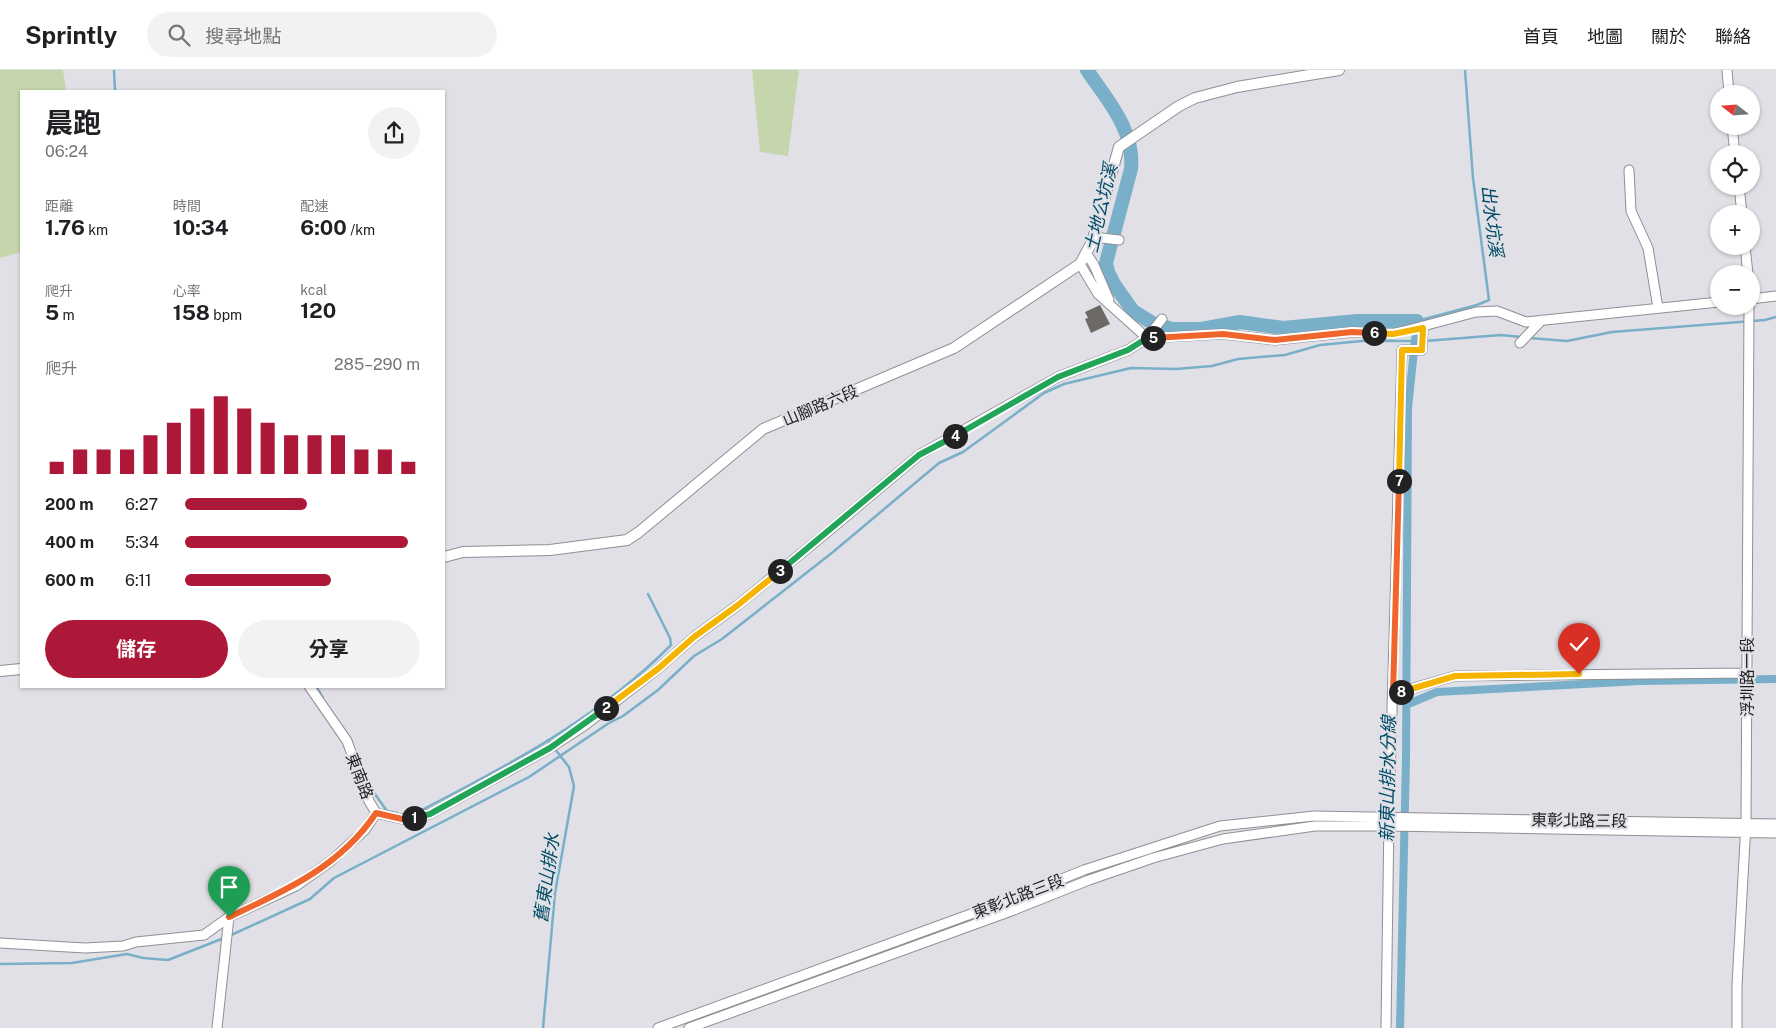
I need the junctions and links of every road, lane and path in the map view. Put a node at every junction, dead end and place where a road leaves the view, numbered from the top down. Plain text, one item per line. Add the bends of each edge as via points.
1 (1339, 70) edge
2 (1726, 70) edge
3 (1728, 85) edge
4 (1628, 170) dead end
5 (1094, 237) junction
6 (1119, 240) dead end
7 (1087, 254) junction
8 (1080, 264) junction
9 (1776, 296) edge
10 (1760, 298) edge
11 (1110, 303) junction
12 (1710, 303) edge
13 (1658, 308) junction
14 (1749, 315) edge
15 (1162, 319) dead end
16 (1542, 320) junction
17 (1423, 328) junction
18 (1147, 338) junction
19 (1520, 343) dead end
20 (445, 557) edge
21 (20, 669) edge
22 (0, 671) edge
23 (1747, 673) junction
24 (310, 688) edge
25 (1393, 694) junction
26 (376, 813) junction
27 (1389, 821) junction
28 (1776, 824) edge
29 (1746, 827) junction
30 (1776, 833) edge
31 (229, 917) junction
32 (0, 943) edge
33 (217, 1028) edge
34 (658, 1028) edge
35 (689, 1028) edge
36 (1386, 1028) edge
37 (1737, 1028) edge

1 - 5 main road, 山腳路六段 via 1237,87 1195,98 1138,134 1119,147
2 - 3 street
4 - 13 street via 1631,211 1648,248
5 - 6 street
5 - 7 main road, 山腳路六段
7 - 8 main road, 山腳路六段
7 - 11 street
8 - 11 street via 1098,294
8 - 20 main road, 山腳路六段 via 954,348 763,429 626,540 550,550 463,552
9 - 10 street
11 - 18 street
12 - 13 street
13 - 16 street
14 - 23 street, 浮圳路一段
15 - 18 street
16 - 17 street via 1526,322 1498,311 1476,312
16 - 19 street
17 - 18 street via 1393,334 1352,332 1275,340 1223,334
17 - 25 street via 1422,350 1402,350
18 - 26 street via 1128,350 1058,377 919,455 659,668 550,748 430,814 402,819
21 - 22 main road
23 - 25 street via 1455,676
23 - 29 street, 浮圳路一段
24 - 26 street, 東南路 via 347,742
25 - 27 street
26 - 31 street, 東南路 via 365,830 303,881
27 - 29 street, 東彰北路三段
27 - 34 street, 東彰北路三段 via 1314,816 1220,826 1084,870
27 - 35 street, 東彰北路三段 via 1315,826 1223,839 1153,858
27 - 36 street
28 - 29 street
29 - 30 street
29 - 37 street, 浮圳路一段 via 1736,985
31 - 32 street, 東南路 via 204,935 124,946 85,948
31 - 33 street

